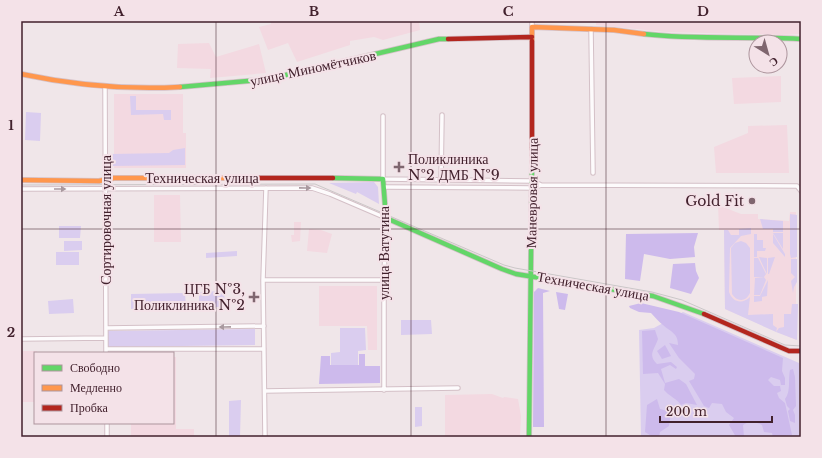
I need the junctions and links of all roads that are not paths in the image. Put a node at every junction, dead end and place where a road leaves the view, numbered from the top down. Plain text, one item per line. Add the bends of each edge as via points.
1 (532, 21) edge
2 (532, 27) junction
3 (591, 29) junction
4 (532, 37) junction
5 (801, 39) edge
6 (21, 74) edge
7 (105, 87) junction
8 (442, 115) dead end
9 (383, 116) dead end
10 (593, 173) dead end
11 (106, 179) junction
12 (383, 179) junction
13 (21, 180) edge
14 (441, 180) junction
15 (533, 182) junction
16 (541, 185) junction
17 (384, 187) junction
18 (106, 188) junction
19 (266, 188) junction
20 (533, 188) junction
21 (21, 189) edge
22 (801, 190) edge
23 (386, 218) junction
24 (530, 276) junction
25 (263, 280) junction
26 (384, 280) junction
27 (264, 326) junction
28 (106, 328) junction
29 (106, 338) junction
30 (21, 339) edge
31 (264, 349) junction
32 (106, 351) edge
33 (801, 351) edge
34 (458, 388) dead end
35 (384, 390) junction
36 (265, 391) junction
37 (107, 424) edge
38 (107, 437) edge
39 (265, 437) edge
40 (529, 437) edge

1 - 2 street, Маневровая улица
2 - 3 street
2 - 4 street, Маневровая улица
3 - 5 street via 703,38
3 - 10 street
4 - 7 street, улица Миномётчиков via 439,39 270,79 150,88
4 - 15 street, Маневровая улица
6 - 7 street, улица Миномётчиков via 51,81
7 - 11 street, Сортировочная улица
8 - 14 street
9 - 12 street, улица Ватутина
11 - 12 street, Техническая улица
11 - 13 street, Техническая улица
11 - 18 street, Сортировочная улица
12 - 14 street
12 - 17 street, улица Ватутина
14 - 15 street
15 - 16 street
15 - 20 street, Маневровая улица
16 - 20 street
16 - 22 street via 757,185 797,186
17 - 20 street
17 - 23 street, улица Ватутина
18 - 19 street
21 -> 18 street
18 - 28 street, Сортировочная улица
19 -> 23 street via 312,188
19 - 25 street
20 - 24 street, Маневровая улица
23 - 24 street, Техническая улица via 502,269
23 - 26 street, улица Ватутина
24 - 33 street, Техническая улица via 653,296 687,307 789,351
24 - 40 street, Маневровая улица
25 - 26 street
25 - 27 street
26 - 35 street, улица Ватутина
27 -> 28 street
27 - 31 street
28 - 29 street, Сортировочная улица
29 - 30 street
29 - 32 street, Сортировочная улица
31 - 32 street
31 - 36 street
34 - 35 street
35 - 36 street
36 - 39 street
37 - 38 street

